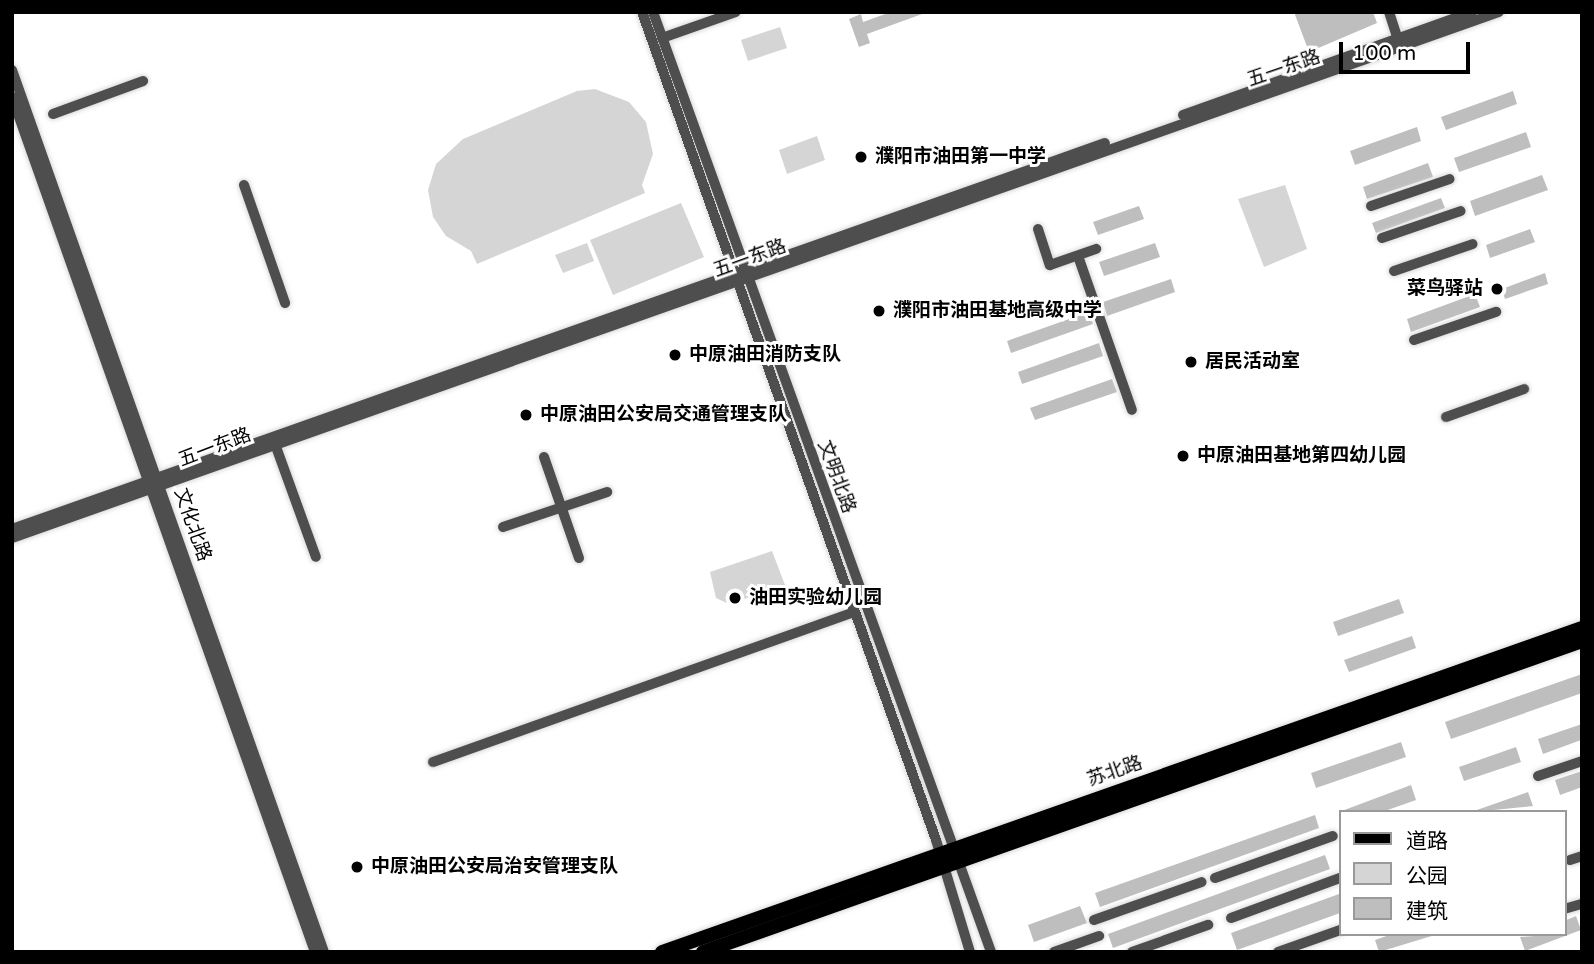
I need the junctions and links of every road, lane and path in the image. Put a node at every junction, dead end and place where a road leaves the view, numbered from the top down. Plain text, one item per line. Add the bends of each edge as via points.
1 (642, 12) edge
2 (653, 12) edge
3 (736, 12) edge
4 (1389, 12) edge
5 (1472, 12) edge
6 (1499, 12) edge
7 (662, 38) junction
8 (1398, 38) junction
9 (12, 70) edge
10 (143, 81) dead end
11 (12, 97) edge
12 (52, 114) dead end
13 (1450, 179) dead end
14 (244, 185) dead end
15 (1371, 206) dead end
16 (1461, 211) dead end
17 (1038, 229) dead end
18 (1382, 238) dead end
19 (1473, 244) dead end
20 (1096, 249) dead end
21 (1079, 256) junction
22 (1394, 271) dead end
23 (740, 276) junction
24 (285, 303) dead end
25 (1496, 312) dead end
26 (1414, 340) dead end
27 (1524, 389) dead end
28 (1132, 410) dead end
29 (1446, 417) dead end
30 (275, 443) junction
31 (544, 457) dead end
32 (154, 484) junction
33 (607, 492) dead end
34 (561, 508) junction
35 (503, 527) dead end
36 (12, 528) edge
37 (12, 538) edge
38 (316, 557) dead end
39 (579, 558) dead end
40 (854, 612) junction
41 (1582, 628) edge
42 (1582, 641) edge
43 (1582, 761) edge
44 (433, 762) dead end
45 (1538, 776) dead end
46 (1333, 836) dead end
47 (1582, 856) edge
48 (948, 858) junction
49 (1570, 860) dead end
50 (1215, 878) dead end
51 (1338, 879) edge
52 (1202, 883) dead end
53 (1231, 918) dead end
54 (1094, 919) dead end
55 (1208, 925) dead end
56 (1338, 931) edge
57 (1099, 936) dead end
58 (314, 952) edge
59 (324, 952) edge
60 (662, 952) edge
61 (704, 952) edge
62 (970, 952) edge
63 (991, 952) edge
64 (1054, 952) edge
65 (1132, 952) edge
66 (1278, 952) edge

1 - 23 street, 文明北路
2 - 7 street, 文明北路
3 - 7 street
4 - 8 street
5 - 8 street, 五一东路
6 - 23 street, 五一东路
7 - 23 street, 文明北路
8 - 23 street, 五一东路
9 - 32 street, 文化北路
10 - 12 street
11 - 32 street, 文化北路
13 - 15 street
14 - 24 street
16 - 18 street
17 - 21 street via 1050,265
19 - 22 street
20 - 21 street
21 - 28 street
23 - 30 street, 五一东路
23 - 32 street, 五一东路
23 - 40 street, 文明北路
23 - 48 street, 文明北路
25 - 26 street
27 - 29 street
30 - 32 street, 五一东路
30 - 38 street
31 - 34 street
32 - 36 street, 五一东路
32 - 37 street, 五一东路
32 - 58 street, 文化北路
32 - 59 street, 文化北路
33 - 34 street
34 - 35 street
34 - 39 street
40 - 44 street
40 - 48 street, 文明北路
41 - 48 main road, 苏北路
42 - 48 main road, 苏北路
43 - 45 street
46 - 50 street
47 - 49 street
48 - 60 main road, 苏北路
48 - 61 main road, 苏北路
48 - 62 street, 文明北路
48 - 63 street, 文明北路
51 - 53 street
52 - 54 street
55 - 65 street
56 - 66 street
57 - 64 street

